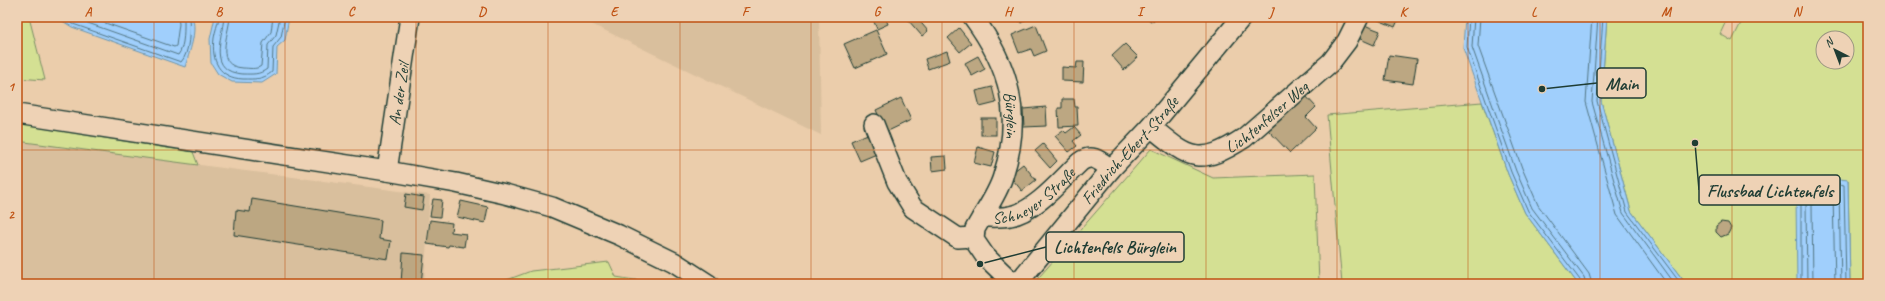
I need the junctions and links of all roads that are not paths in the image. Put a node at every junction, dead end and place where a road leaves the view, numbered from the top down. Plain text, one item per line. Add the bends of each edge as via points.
1 (410, 17) edge
2 (973, 17) edge
3 (1242, 17) edge
4 (1359, 17) edge
5 (17, 114) edge
6 (874, 124) dead end
7 (1150, 127) junction
8 (1111, 169) junction
9 (387, 171) junction
10 (982, 217) junction
11 (973, 237) junction
12 (708, 284) edge
13 (1016, 284) edge

1 - 9 street, An der Zeil
2 - 10 street, Bürglein via 1000,60 1008,82 1012,109 1011,137 1003,177
3 - 7 street, Friedrich-Ebert-Straße
4 - 7 street, Lichtenfelser Weg via 1347,41 1331,62 1244,138 1228,148 1205,157 1195,156 1185,153
5 - 9 street
6 - 11 street via 897,182 913,208 958,238
7 - 8 street, Friedrich-Ebert-Straße
8 - 10 street, Schneyer Straße via 1094,157 1087,158 1041,200 1022,213
8 - 13 street, Friedrich-Ebert-Straße
9 - 12 street via 456,183 552,207 649,249
10 - 11 street, Schneyer Straße
11 - 13 street, Schneyer Straße via 985,256

